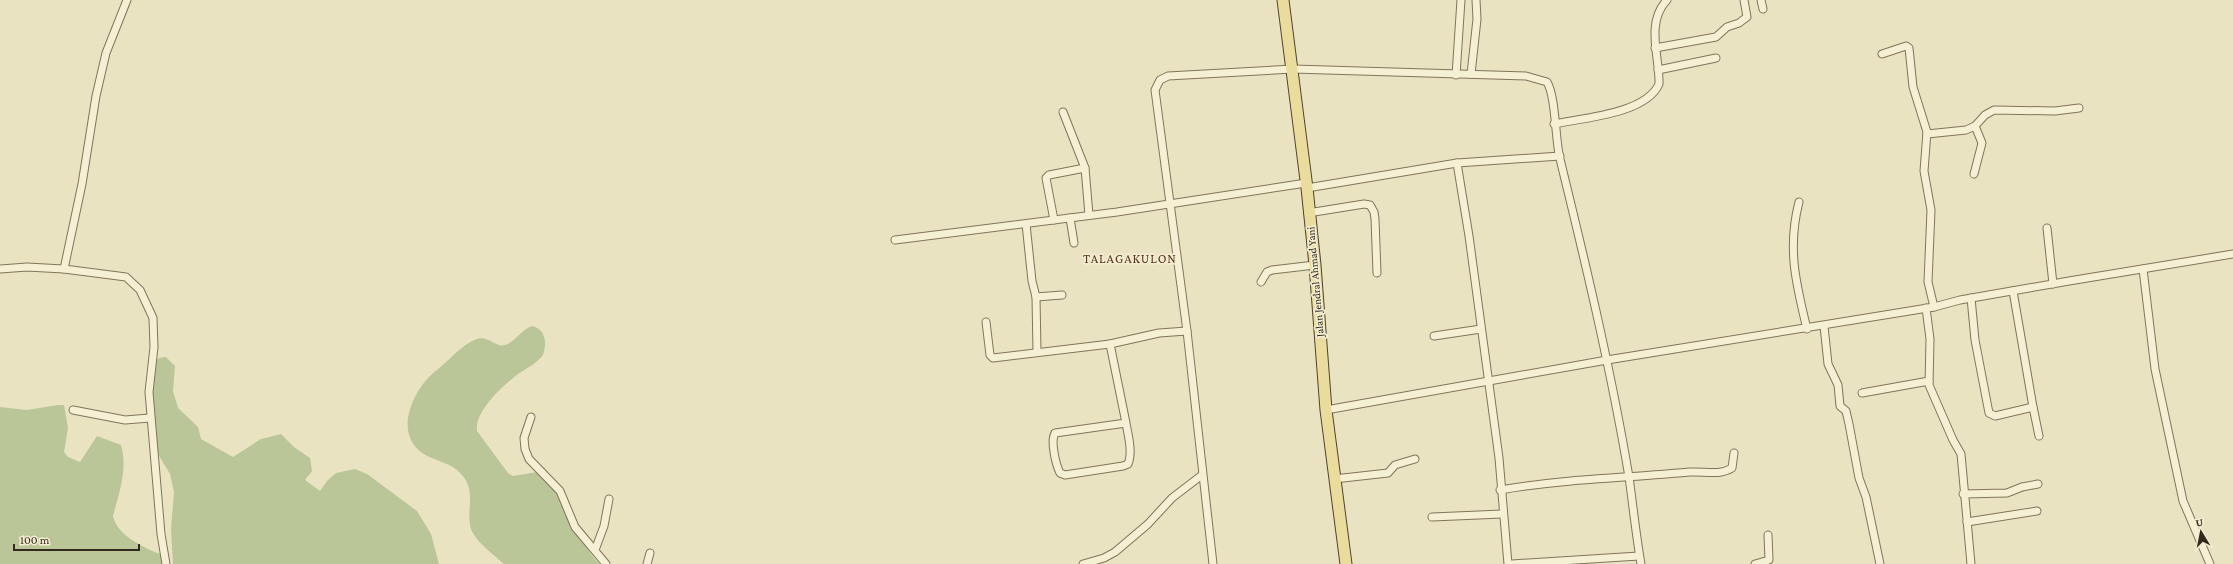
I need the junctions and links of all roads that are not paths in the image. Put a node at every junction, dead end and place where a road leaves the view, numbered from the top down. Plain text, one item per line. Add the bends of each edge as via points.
1 (127, 0) edge
2 (1283, 0) edge
3 (1461, 0) edge
4 (1476, 0) edge
5 (1667, 0) edge
6 (1744, 0) edge
7 (1761, 0) edge
8 (1763, 9) dead end
9 (1655, 48) junction
10 (1882, 54) dead end
11 (1716, 58) dead end
12 (1293, 69) junction
13 (1658, 70) junction
14 (1471, 74) junction
15 (1456, 75) junction
16 (2079, 108) dead end
17 (1063, 112) dead end
18 (1554, 124) junction
19 (1975, 126) junction
20 (1927, 134) junction
21 (1560, 156) junction
22 (1456, 164) junction
23 (1085, 168) junction
24 (1974, 174) dead end
25 (1307, 185) junction
26 (1799, 202) dead end
27 (1168, 204) junction
28 (1308, 213) junction
29 (1089, 215) junction
30 (1070, 218) junction
31 (1054, 220) junction
32 (1026, 224) junction
33 (2047, 228) dead end
34 (895, 240) dead end
35 (1074, 243) dead end
36 (2233, 254) edge
37 (1315, 265) junction
38 (0, 269) edge
39 (64, 269) junction
40 (2143, 269) junction
41 (1377, 273) dead end
42 (1261, 282) dead end
43 (2053, 284) junction
44 (2013, 291) junction
45 (1062, 295) dead end
46 (1036, 297) junction
47 (1971, 298) junction
48 (1930, 307) junction
49 (986, 322) dead end
50 (1824, 326) junction
51 (1481, 329) junction
52 (1807, 329) junction
53 (1187, 331) junction
54 (1434, 336) dead end
55 (1110, 344) junction
56 (1037, 352) junction
57 (1607, 360) junction
58 (1488, 381) junction
59 (1929, 381) junction
60 (1862, 393) dead end
61 (2033, 407) junction
62 (73, 410) dead end
63 (1326, 410) junction
64 (530, 417) dead end
65 (150, 418) junction
66 (1126, 423) junction
67 (2039, 436) dead end
68 (1734, 453) dead end
69 (1414, 459) dead end
70 (1202, 475) junction
71 (1629, 477) junction
72 (1334, 479) junction
73 (2038, 484) dead end
74 (1500, 490) junction
75 (1963, 494) junction
76 (609, 499) dead end
77 (2037, 510) dead end
78 (1502, 514) junction
79 (1432, 517) dead end
80 (1966, 522) junction
81 (1768, 535) dead end
82 (594, 550) junction
83 (650, 553) dead end
84 (1639, 556) junction
85 (166, 564) edge
86 (606, 564) edge
87 (647, 564) edge
88 (1083, 564) edge
89 (1213, 564) edge
90 (1346, 564) edge
91 (1508, 564) edge
92 (1512, 564) edge
93 (1641, 564) edge
94 (1754, 564) edge
95 (1880, 564) edge
96 (1970, 564) edge
97 (2210, 564) edge

1 - 39 street via 106,53
2 - 12 main road, Jalan Jendral Ahmad Yani
3 - 15 street
4 - 14 street via 1477,19
5 - 9 street via 1659,12
6 - 9 street via 1747,17 1727,27 1716,37
7 - 8 street
9 - 13 street
10 - 20 street via 1906,46 1909,48 1913,87
11 - 13 street
12 - 15 street
12 - 25 main road, Jalan Jendral Ahmad Yani
12 - 27 street via 1203,72 1168,76 1160,80 1155,90 1155,98
13 - 18 street via 1658,86 1649,98 1638,105
14 - 15 street
14 - 18 street via 1526,76 1544,80 1548,84
16 - 19 street via 2055,111 1994,110
17 - 23 street
18 - 21 street
19 - 20 street via 1966,130
19 - 24 street via 1982,143
20 - 48 street via 1924,171 1932,210 1928,282
21 - 22 street
21 - 57 street
22 - 25 street
22 - 51 street
23 - 29 street
23 - 31 street via 1047,176
25 - 27 street
25 - 28 main road, Jalan Jendral Ahmad Yani
26 - 52 street via 1792,245 1797,286
27 - 29 street
27 - 53 street
28 - 37 main road, Jalan Jendral Ahmad Yani
28 - 41 street via 1364,204 1372,207 1375,219
29 - 30 street
30 - 31 street
30 - 35 street
31 - 32 street
32 - 34 street
32 - 46 street
33 - 43 street
36 - 40 street
37 - 42 street via 1272,270 1267,272
37 - 63 main road, Jalan Jendral Ahmad Yani
38 - 39 street
39 - 65 street via 126,277 133,281 146,299 155,331 149,379
40 - 43 street
40 - 97 street via 2155,369 2183,501
43 - 44 street
44 - 47 street
44 - 61 street
45 - 46 street
46 - 56 street
47 - 48 street
47 - 61 street via 1975,340 1988,413 1994,416
48 - 50 street
48 - 59 street
49 - 56 street via 991,356 995,358
50 - 52 street
50 - 95 street via 1828,364 1838,385 1840,406 1846,411
51 - 54 street
51 - 58 street
52 - 57 street
53 - 55 street via 1159,333
53 - 70 street
55 - 56 street
55 - 66 street
57 - 58 street
57 - 71 street
58 - 63 street
58 - 74 street via 1499,458
59 - 60 street
59 - 75 street via 1934,398 1961,454
61 - 67 street
62 - 65 street via 125,420
63 - 72 main road, Jalan Jendral Ahmad Yani
64 - 82 street via 524,438 524,449 560,491 575,527
65 - 85 street
66 - 66 street via 1130,459 1128,464 1065,475 1060,473 1053,435 1055,433
68 - 71 street via 1732,468 1727,471
69 - 72 street via 1395,465 1388,473
70 - 88 street via 1172,498 1148,524 1115,552
70 - 89 street via 1206,489
71 - 74 street via 1542,483
71 - 84 street
72 - 90 main road, Jalan Jendral Ahmad Yani
73 - 75 street via 2008,493
74 - 78 street
75 - 80 street
76 - 82 street via 604,526
77 - 80 street
78 - 79 street
78 - 91 street
80 - 96 street
81 - 94 street via 1769,560
82 - 86 street
83 - 87 street
84 - 92 street
84 - 93 street

